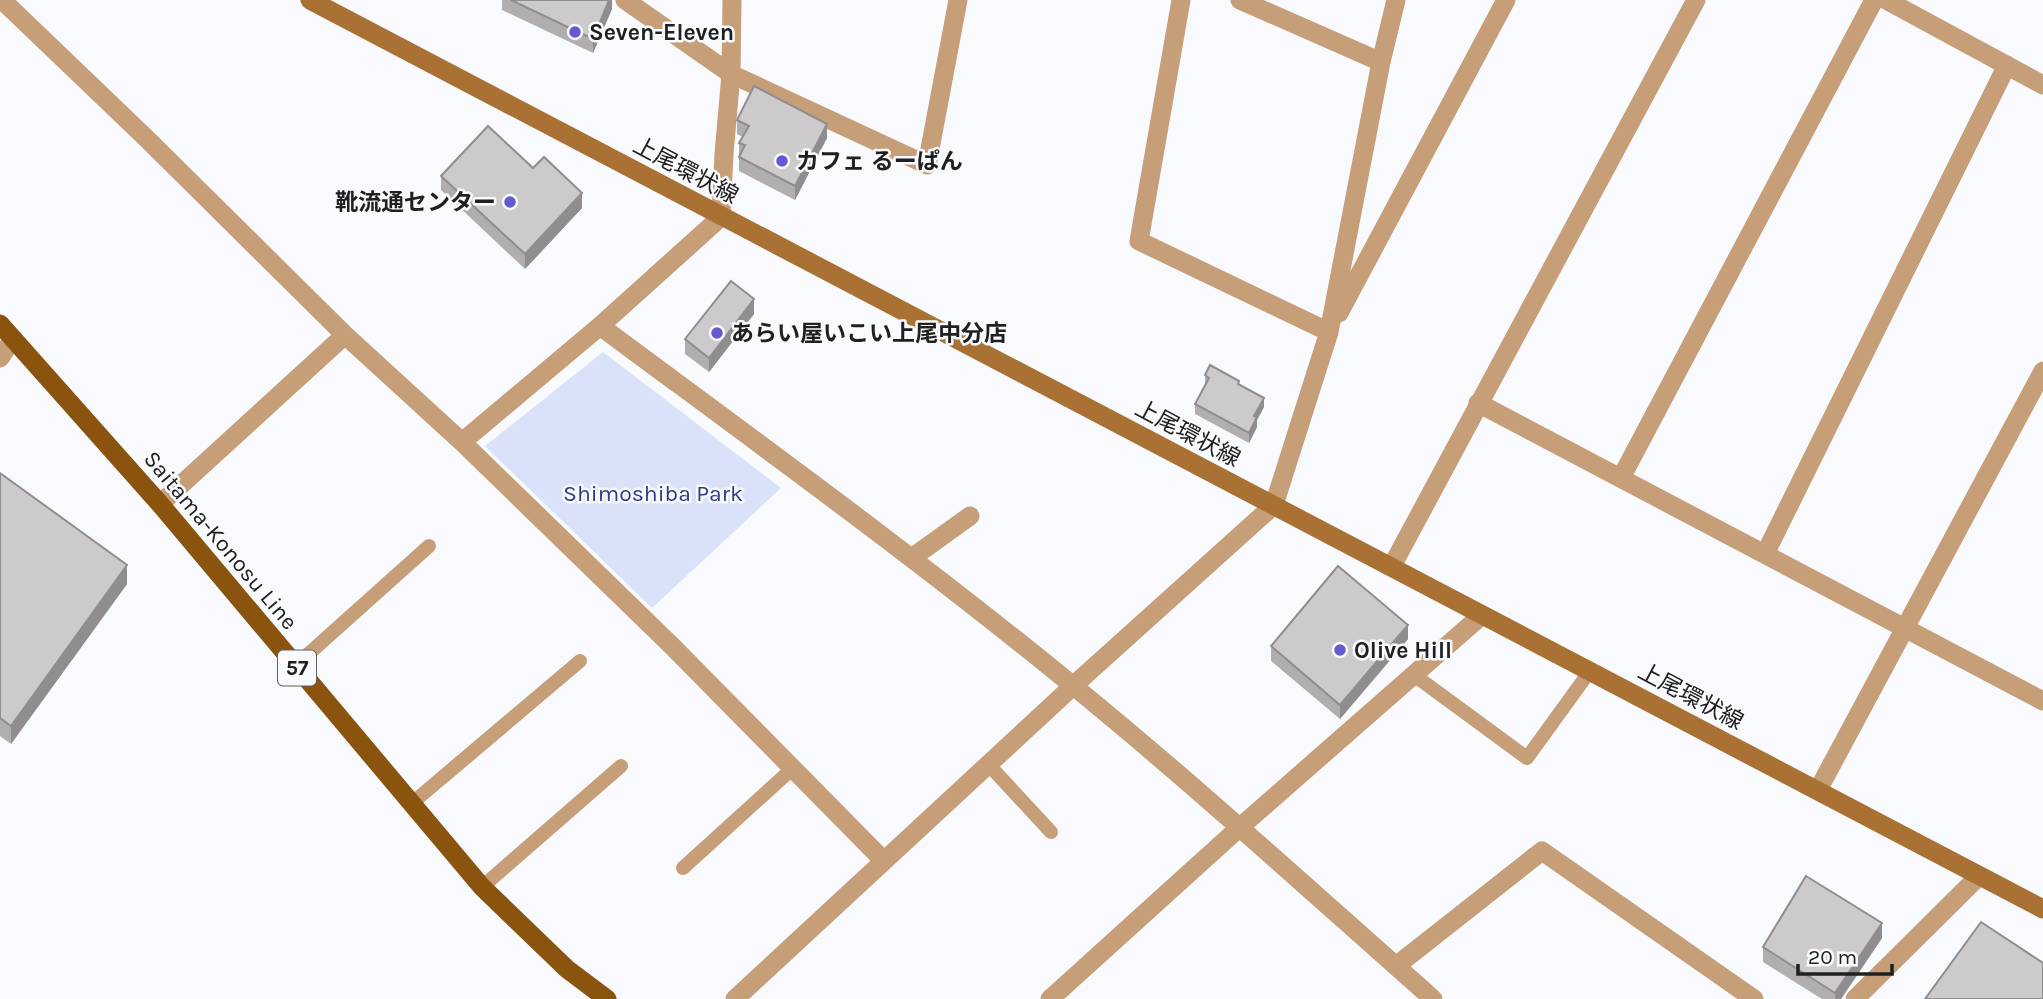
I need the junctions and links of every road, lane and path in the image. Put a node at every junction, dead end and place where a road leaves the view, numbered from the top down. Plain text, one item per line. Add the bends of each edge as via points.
1 (2, 0) edge
2 (310, 0) edge
3 (625, 0) edge
4 (732, 0) edge
5 (958, 0) edge
6 (1181, 0) edge
7 (1240, 0) edge
8 (1396, 0) edge
9 (1506, 0) edge
10 (1696, 0) edge
11 (1874, 0) edge
12 (1886, 0) edge
13 (1381, 62) junction
14 (2007, 65) junction
15 (732, 74) junction
16 (2043, 85) edge
17 (720, 217) junction
18 (0, 324) edge
19 (600, 327) junction
20 (1329, 332) junction
21 (345, 335) junction
22 (13, 339) junction
23 (0, 358) edge
24 (2043, 371) edge
25 (1478, 403) junction
26 (462, 442) junction
27 (1621, 478) junction
28 (160, 504) junction
29 (1274, 505) junction
30 (970, 516) dead end
31 (429, 546) dead end
32 (1765, 554) junction
33 (912, 557) junction
34 (1392, 566) junction
35 (1482, 615) junction
36 (1905, 628) junction
37 (580, 662) dead end
38 (296, 666) junction
39 (1590, 671) junction
40 (1414, 675) junction
41 (1073, 686) junction
42 (2043, 701) edge
43 (988, 764) junction
44 (621, 766) dead end
45 (793, 768) junction
46 (1818, 790) junction
47 (411, 804) junction
48 (1239, 828) junction
49 (1051, 832) dead end
50 (884, 861) junction
51 (683, 868) dead end
52 (1979, 876) junction
53 (482, 887) junction
54 (2043, 909) edge
55 (1396, 966) junction
56 (607, 999) edge
57 (735, 999) edge
58 (1050, 999) edge
59 (1433, 999) edge
60 (1754, 999) edge
61 (1855, 999) edge

1 - 21 street
2 - 17 main road, 上尾環状線
3 - 15 street
4 - 15 street
5 - 15 street via 927,165
6 - 20 street via 1139,241
7 - 13 street
8 - 13 street
9 - 20 street
10 - 25 street
11 - 27 street
12 - 14 street
13 - 20 street
14 - 16 street
14 - 32 street
15 - 17 street
17 - 19 street
17 - 29 main road, 上尾環状線
18 - 22 main road, Saitama-Konosu Line / 57
19 - 26 street
19 - 33 street
20 - 29 street
21 - 26 street
21 - 28 street
22 - 23 street
22 - 28 main road, Saitama-Konosu Line / 57
24 - 36 street
25 - 27 street
25 - 34 street
26 - 45 street
27 - 32 street
28 - 38 main road, Saitama-Konosu Line / 57
29 - 34 main road, 上尾環状線
29 - 41 street
30 - 33 street
31 - 38 lane
32 - 36 street
33 - 41 street
34 - 35 main road, 上尾環状線
35 - 39 main road, 上尾環状線
35 - 40 street
36 - 42 street
36 - 46 street
37 - 47 lane
38 - 47 main road, Saitama-Konosu Line / 57
39 - 40 lane via 1527,758
39 - 46 main road, 上尾環状線
40 - 48 street
41 - 43 street
41 - 48 street
43 - 49 lane
43 - 50 street
44 - 53 lane
45 - 50 street
45 - 51 lane
46 - 52 main road, 上尾環状線
47 - 53 main road, Saitama-Konosu Line / 57
48 - 55 street
48 - 58 street
50 - 57 street
52 - 54 main road, 上尾環状線
52 - 61 street
53 - 56 main road, Saitama-Konosu Line / 57 via 567,969
55 - 59 street
55 - 60 street via 1542,851

